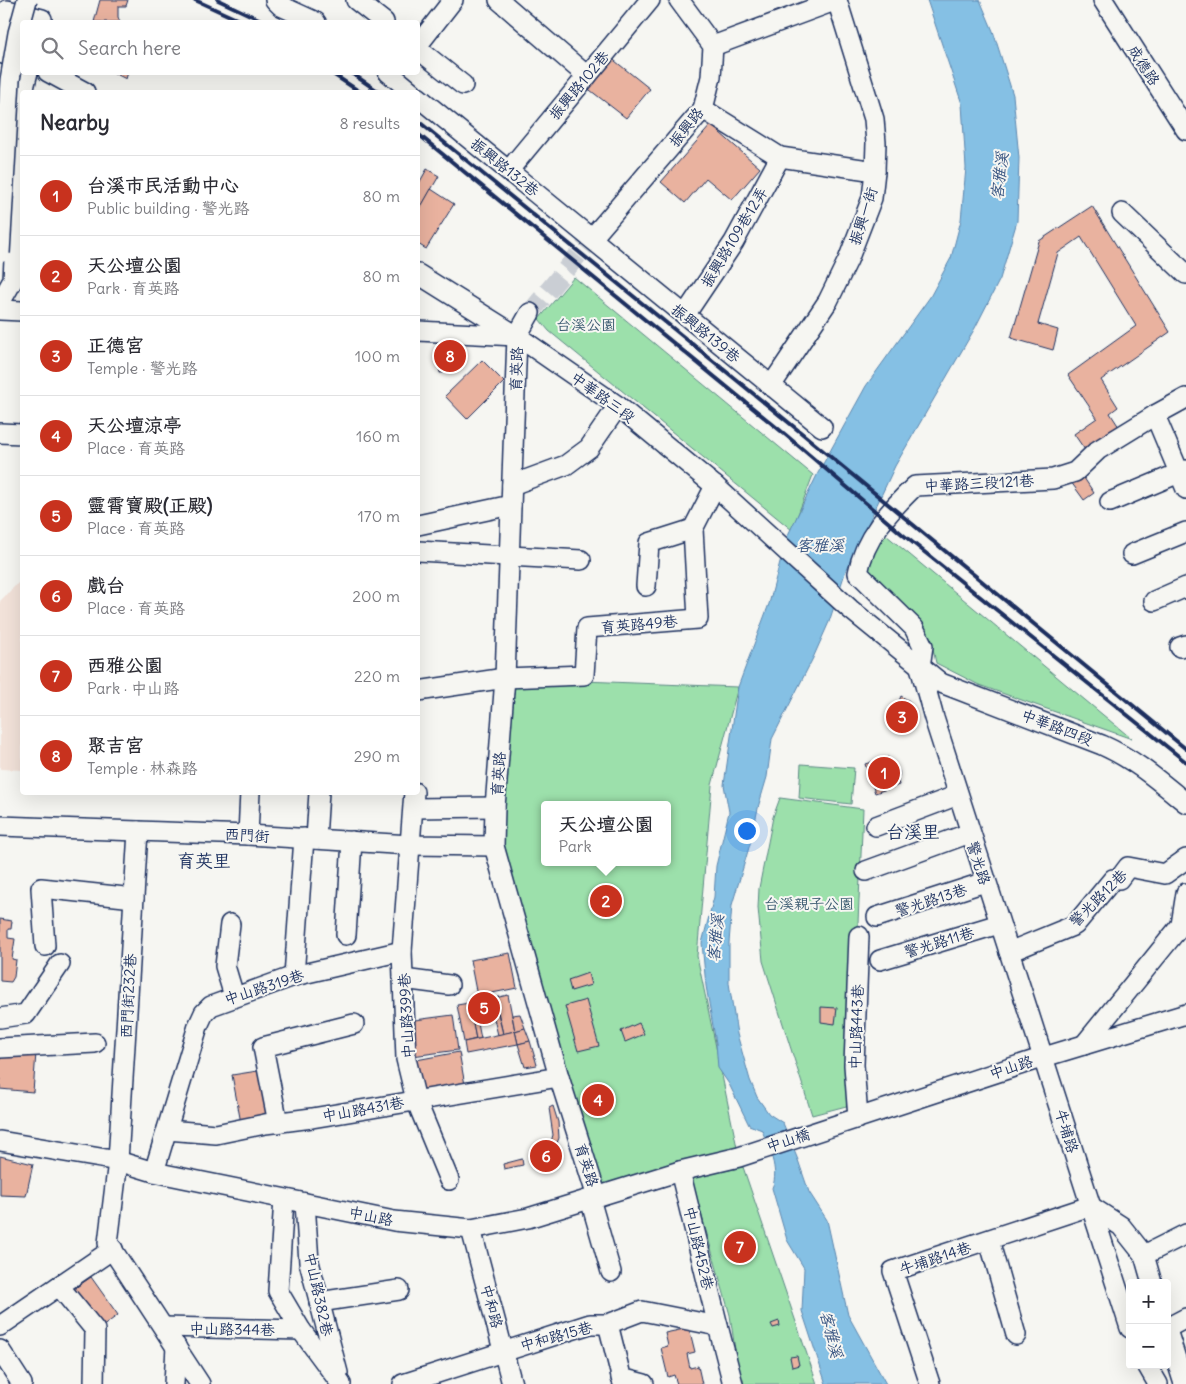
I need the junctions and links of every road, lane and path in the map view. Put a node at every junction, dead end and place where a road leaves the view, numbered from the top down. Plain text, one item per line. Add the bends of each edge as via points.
1 (27, 0) edge
2 (356, 0) edge
3 (453, 0) edge
4 (499, 0) edge
5 (650, 0) edge
6 (679, 0) edge
7 (837, 0) edge
8 (1103, 0) edge
9 (278, 3) edge
10 (8, 5) edge
11 (22, 20) edge
12 (42, 20) edge
13 (312, 20) edge
14 (381, 20) edge
15 (20, 26) edge
16 (0, 37) edge
17 (420, 44) edge
18 (713, 46) junction
19 (420, 49) edge
20 (0, 53) edge
21 (20, 59) edge
22 (27, 75) edge
23 (53, 75) edge
24 (393, 75) edge
25 (587, 76) junction
26 (463, 85) dead end
27 (24, 90) edge
28 (80, 90) edge
29 (410, 90) edge
30 (420, 99) edge
31 (703, 109) junction
32 (1186, 130) edge
33 (20, 149) edge
34 (780, 157) junction
35 (508, 170) junction
36 (876, 171) junction
37 (1122, 213) dead end
38 (592, 238) junction
39 (0, 253) edge
40 (1186, 274) edge
41 (420, 275) edge
42 (0, 304) edge
43 (468, 305) junction
44 (0, 310) edge
45 (20, 311) edge
46 (530, 313) tunnel mouth
47 (684, 315) junction
48 (420, 331) edge
49 (466, 334) junction
50 (517, 336) junction
51 (771, 386) junction
52 (1186, 398) edge
53 (618, 406) junction
54 (1154, 415) junction
55 (822, 426) dead end
56 (0, 433) edge
57 (20, 434) edge
58 (1184, 477) edge
59 (512, 485) junction
60 (715, 486) junction
61 (1110, 502) dead end
62 (511, 505) junction
63 (420, 525) edge
64 (693, 529) junction
65 (1186, 532) edge
66 (420, 551) edge
67 (1132, 554) dead end
68 (509, 556) junction
69 (581, 560) dead end
70 (646, 586) dead end
71 (1186, 588) edge
72 (1154, 601) dead end
73 (920, 667) junction
74 (505, 678) junction
75 (420, 691) edge
76 (250, 795) edge
77 (318, 795) edge
78 (958, 795) junction
79 (414, 800) edge
80 (1186, 802) edge
81 (495, 807) junction
82 (0, 826) edge
83 (876, 826) dead end
84 (138, 831) junction
85 (970, 833) junction
86 (248, 835) junction
87 (310, 838) junction
88 (352, 841) junction
89 (410, 846) junction
90 (494, 846) junction
91 (1186, 859) edge
92 (866, 870) dead end
93 (985, 882) junction
94 (1186, 893) edge
95 (134, 898) junction
96 (877, 917) dead end
97 (1184, 922) edge
98 (230, 924) dead end
99 (999, 924) junction
100 (346, 935) dead end
101 (860, 936) dead end
102 (45, 946) dead end
103 (402, 951) junction
104 (1009, 952) junction
105 (880, 960) dead end
106 (60, 964) dead end
107 (294, 976) junction
108 (403, 979) junction
109 (450, 985) dead end
110 (234, 996) junction
111 (1186, 1014) edge
112 (0, 1018) edge
113 (354, 1024) dead end
114 (94, 1043) dead end
115 (1084, 1045) junction
116 (0, 1048) edge
117 (1044, 1057) junction
118 (559, 1077) junction
119 (416, 1100) junction
120 (858, 1118) junction
121 (278, 1123) junction
122 (838, 1124) joint
123 (167, 1130) junction
124 (0, 1141) edge
125 (739, 1157) joint
126 (118, 1161) junction
127 (680, 1171) junction
128 (154, 1172) junction
129 (449, 1180) dead end
130 (594, 1198) junction
131 (284, 1199) junction
132 (305, 1203) junction
133 (1090, 1206) junction
134 (471, 1229) junction
135 (1186, 1234) edge
136 (989, 1240) junction
137 (112, 1249) junction
138 (1144, 1255) junction
139 (611, 1272) dead end
140 (1151, 1279) edge
141 (59, 1286) junction
142 (399, 1290) dead end
143 (319, 1302) junction
144 (1186, 1318) edge
145 (608, 1324) junction
146 (1129, 1324) edge
147 (0, 1326) edge
148 (718, 1326) junction
149 (164, 1327) junction
150 (1171, 1327) edge
151 (301, 1330) junction
152 (1016, 1335) dead end
153 (1171, 1342) edge
154 (176, 1346) junction
155 (0, 1350) edge
156 (504, 1351) junction
157 (1149, 1369) edge
158 (622, 1381) edge
159 (22, 1384) edge
160 (94, 1384) edge
161 (174, 1384) edge
162 (200, 1384) edge
163 (341, 1384) edge
164 (403, 1384) edge
165 (512, 1384) edge
166 (644, 1384) edge
167 (733, 1384) edge
168 (930, 1384) edge
169 (1158, 1384) edge
170 (1184, 1384) edge

1 - 11 street, bridge
2 - 14 street
3 - 17 street
4 - 25 street
5 - 25 street, 振興路102巷
6 - 18 street
7 - 18 street
7 - 36 street, 振興一街 via 874,119
8 - 32 street, 成德路
9 - 13 street
10 - 12 street
10 - 16 street
15 - 39 street, bridge via 10,80
18 - 31 street, 振興路 via 711,77
19 - 26 street
20 - 21 street
22 - 27 street
23 - 28 street
24 - 29 street
25 - 35 street, 振興路102巷
30 - 35 street, 振興路132巷
31 - 34 street
31 - 38 street, 振興路
33 - 42 street via 13,280
34 - 36 street
34 - 47 street, 振興路109巷12弄 via 734,242
35 - 38 street, 振興路132巷
36 - 51 street, 振興一街 via 872,198 848,260 824,307
37 - 40 street
38 - 47 street, 振興路139巷
41 - 43 street, 中華路三段
43 - 49 street via 478,318 478,324
43 - 50 street, 中華路三段
44 - 45 street
46 - 50 street
47 - 51 street, 振興路139巷
48 - 49 street
49 - 50 street
50 - 53 street, 中華路三段
50 - 59 street, 育英路
51 - 55 street, 振興路139巷
52 - 54 street, 中華路三段121巷
53 - 59 street via 589,448 566,465
53 - 60 street, 中華路三段
54 - 58 street
54 - 73 street, 中華路三段121巷 via 1098,450 1075,472 1053,479 915,486 900,500 873,535 860,561 858,573 914,628 924,646
56 - 57 street
58 - 61 street
59 - 62 street, 育英路
60 - 64 street
60 - 73 street, 中華路三段 via 850,609
62 - 63 street
62 - 68 street, 育英路
64 - 70 street via 649,543
64 - 74 street, 育英路49巷 via 698,619 587,628 584,675
65 - 67 street
66 - 68 street
68 - 69 street
68 - 74 street, 育英路
71 - 72 street
73 - 78 street, 警光路
73 - 80 street, 中華路四段 via 941,683 1120,753
74 - 75 street
74 - 81 street, 育英路
76 - 86 street
77 - 87 street
78 - 83 street
78 - 85 street, 警光路
79 - 81 street
79 - 89 street, 中山路399巷
81 - 90 street, 育英路
82 - 84 street, 西門街
84 - 86 street, 西門街
84 - 95 street, 西門街232巷
85 - 92 street
85 - 93 street, 警光路
86 - 87 street, 西門街
87 - 88 street, 西門街
87 - 107 street
88 - 89 street, 西門街
88 - 100 street
89 - 90 street, 西門街
89 - 103 street, 中山路399巷
90 - 118 street, 育英路
91 - 104 street, 警光路12巷 via 1165,874 1128,867 1119,879 1113,879 1075,925
93 - 96 street, 警光路13巷
93 - 99 street, 警光路
94 - 97 street
95 - 102 street via 40,888
95 - 126 street, 西門街232巷
97 - 115 street
98 - 110 street via 225,966
99 - 104 street, 警光路
99 - 105 street, 警光路11巷
101 - 120 street, 中山路443巷 via 854,1065
103 - 107 street, 中山路319巷
103 - 108 street, 中山路399巷
104 - 117 street, 警光路
106 - 112 street via 26,1014
107 - 110 street, 中山路319巷
108 - 109 street
108 - 119 street, 中山路399巷 via 406,1059
110 - 123 street, 中山路319巷 via 211,1006 204,1013
111 - 115 street, 中山路
113 - 121 street via 263,1047
114 - 116 street
115 - 117 street, 中山路
117 - 120 street, 中山路
117 - 133 street, 牛埔路
118 - 119 street, 中山路431巷
118 - 130 street, 育英路
119 - 121 street, 中山路431巷
119 - 129 street, 中山路399巷
120 - 122 street, 中山路
121 - 123 street, 中山路431巷 via 216,1134
122 - 125 street, 中山橋
123 - 128 street, 中山路319巷
124 - 126 street, 中山路
125 - 127 street, 中山路
126 - 128 street, 中山路
126 - 137 street, 中山路344巷 via 108,1243
127 - 130 street, 中山路
127 - 148 street, 中山路452巷
128 - 131 street, 中山路
130 - 134 street, 中山路 via 528,1218
130 - 139 street, 育英路
131 - 132 street, 中山路
131 - 151 street via 278,1291
132 - 134 street, 中山路 via 394,1221
132 - 143 street, 中山路382巷 via 309,1262
133 - 136 street, 牛埔路14巷
133 - 138 street via 1121,1226
133 - 146 street, 牛埔路
134 - 156 street, 中和路
135 - 138 street
136 - 152 street
136 - 168 street, 牛埔路14巷 via 893,1271
137 - 141 street
137 - 149 street, 中山路344巷
138 - 140 street
141 - 147 street
141 - 160 street via 95,1330
142 - 143 street
143 - 163 street, 中山路382巷
144 - 150 street
145 - 148 street via 642,1311
145 - 156 street, 中和路15巷 via 590,1324
145 - 158 street, 中和路15巷
148 - 167 street, 中山路452巷
149 - 151 street, 中山路344巷
149 - 154 street, 中山路344巷
151 - 163 street
153 - 170 street
154 - 161 street
154 - 162 street, 中山路344巷
155 - 159 street
156 - 164 street, 中和路15巷
156 - 165 street, 中和路
157 - 169 street
158 - 166 street

